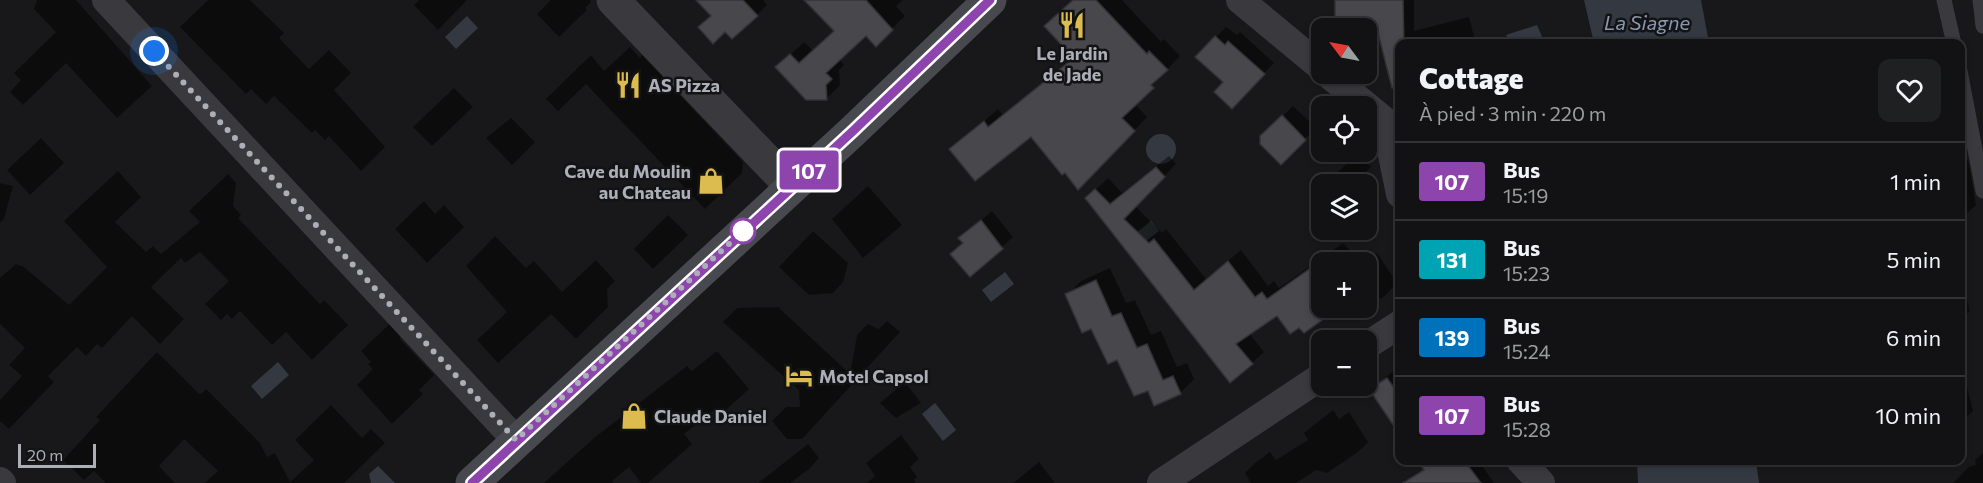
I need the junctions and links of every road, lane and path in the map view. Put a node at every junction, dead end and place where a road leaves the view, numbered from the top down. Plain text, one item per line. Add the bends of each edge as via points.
1 (106, 0) edge
2 (613, 0) edge
3 (990, 0) edge
4 (1240, 0) edge
5 (1944, 0) edge
6 (1980, 0) edge
7 (1983, 26) edge
8 (1953, 39) edge
9 (1311, 59) edge
10 (1340, 84) edge
11 (1965, 97) edge
12 (1395, 170) edge
13 (791, 186) junction
14 (1983, 191) edge
15 (1395, 327) edge
16 (1377, 339) edge
17 (1311, 383) edge
18 (516, 440) junction
19 (1525, 465) edge
20 (472, 483) edge
21 (1161, 483) edge
22 (1541, 483) edge

1 - 18 street
2 - 13 street
3 - 13 main road
4 - 9 street
5 - 8 lane
6 - 7 lane
10 - 12 street via 1385,121
11 - 14 lane
13 - 18 main road
15 - 16 street
17 - 21 street
18 - 20 main road
19 - 22 street

